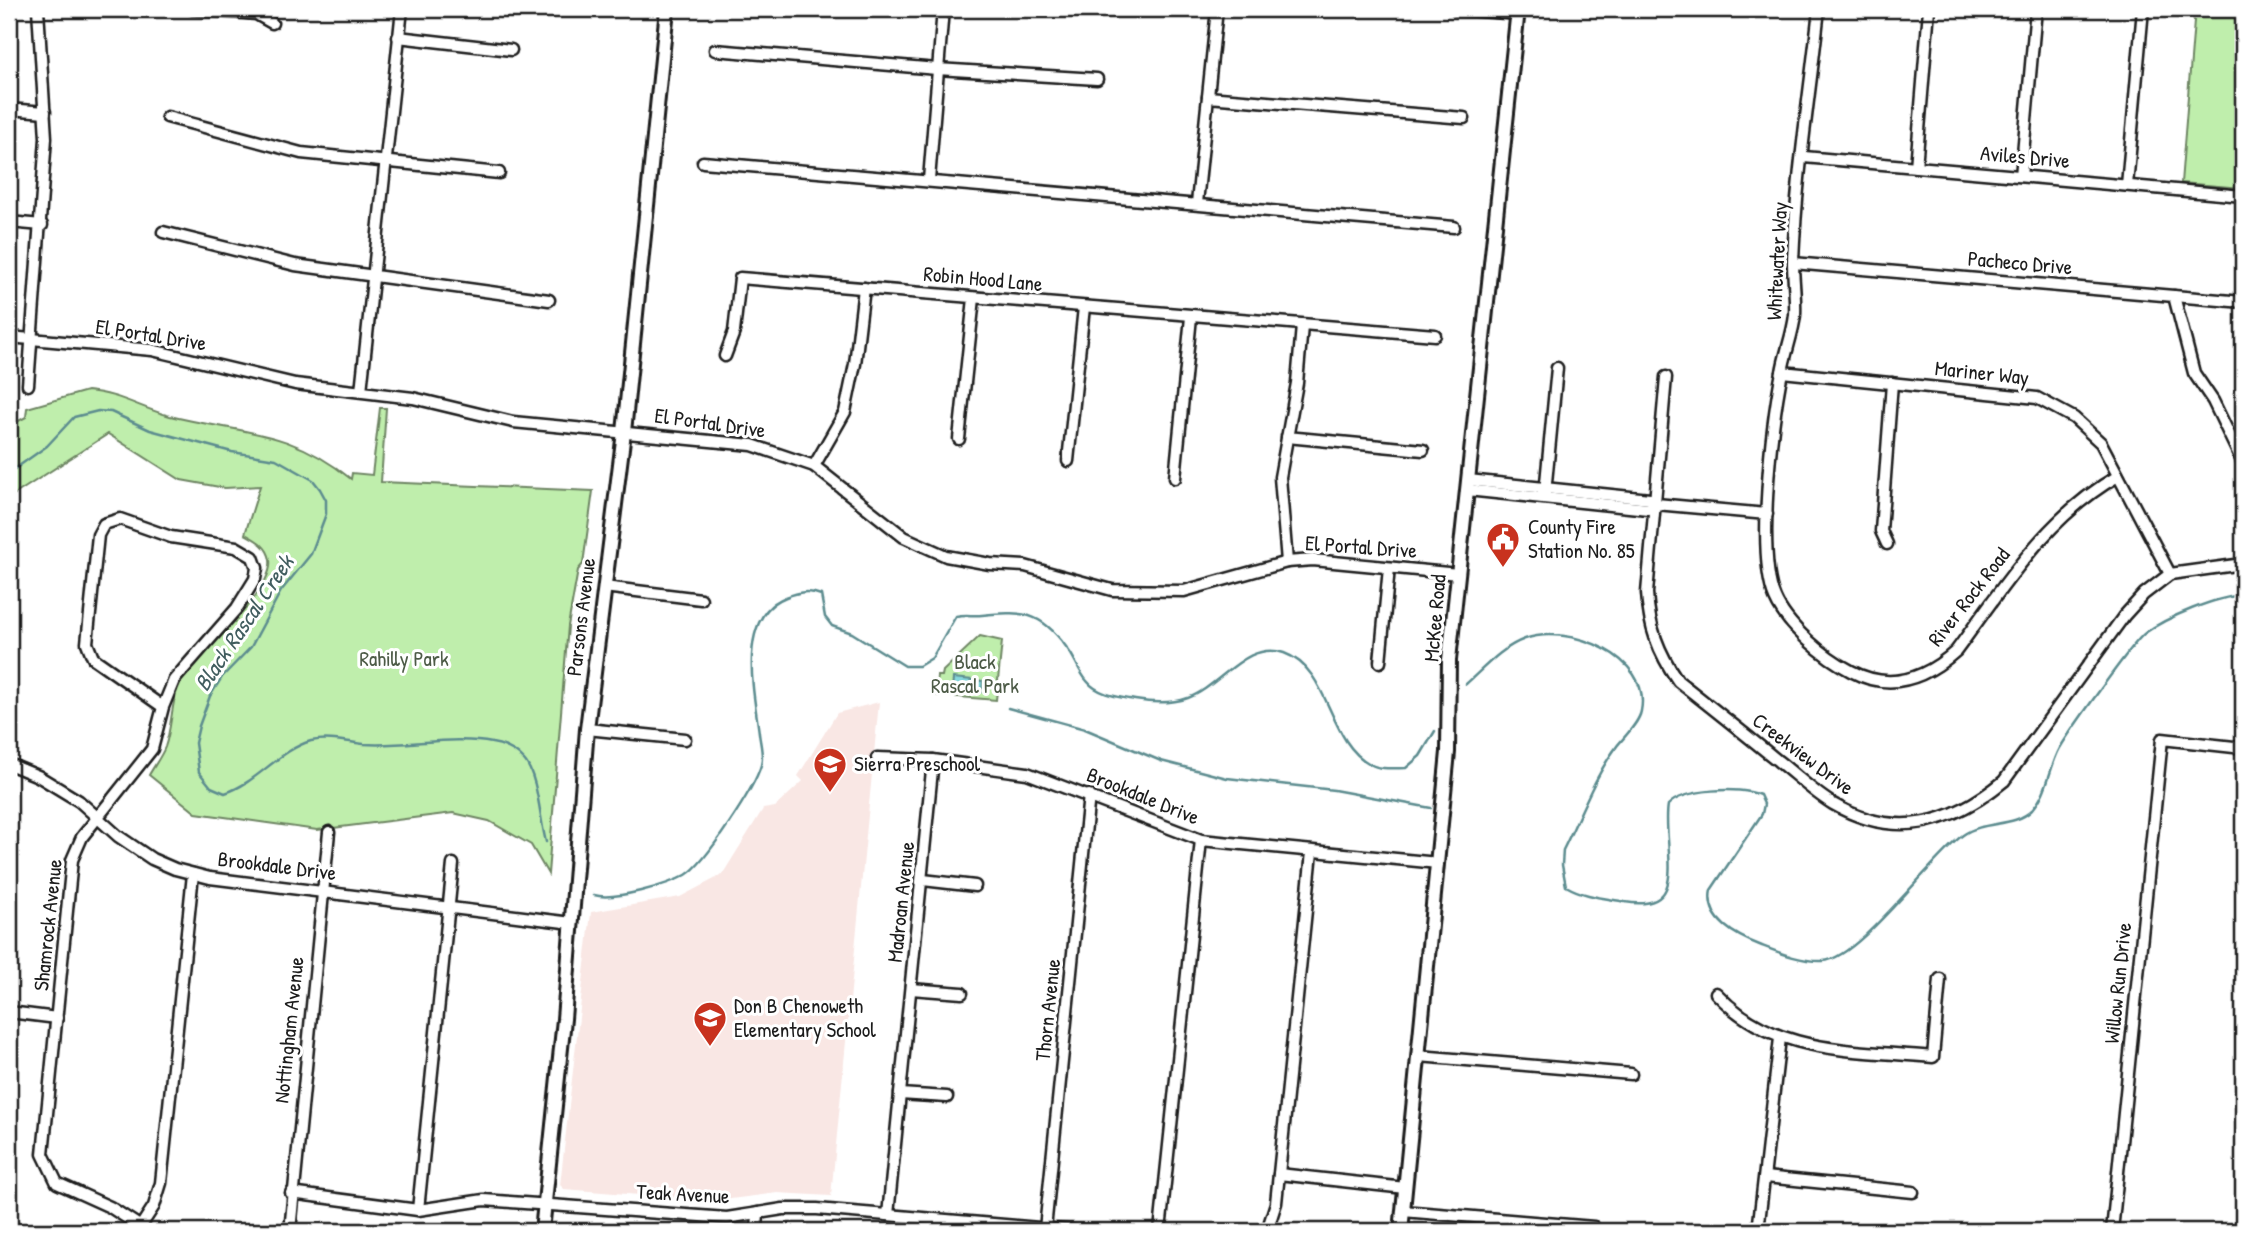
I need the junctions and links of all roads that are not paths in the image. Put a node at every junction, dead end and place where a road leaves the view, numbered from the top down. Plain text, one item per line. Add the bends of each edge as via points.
1 (38, 9) edge
2 (192, 9) edge
3 (402, 9) edge
4 (667, 9) edge
5 (943, 9) edge
6 (1217, 9) edge
7 (1455, 9) edge
8 (1819, 9) edge
9 (1929, 9) edge
10 (2036, 9) edge
11 (2143, 9) edge
12 (1518, 11) edge
13 (272, 23) dead end
14 (398, 37) junction
15 (511, 50) dead end
16 (715, 50) dead end
17 (937, 69) junction
18 (1097, 79) dead end
19 (1208, 97) junction
20 (9, 109) edge
21 (45, 112) junction
22 (167, 117) dead end
23 (1464, 118) dead end
24 (1804, 157) junction
25 (384, 162) junction
26 (703, 162) dead end
27 (1916, 167) junction
28 (499, 173) dead end
29 (2021, 176) junction
30 (929, 180) junction
31 (2127, 185) junction
32 (2243, 196) edge
33 (1197, 203) junction
34 (9, 222) edge
35 (42, 225) junction
36 (1454, 227) dead end
37 (163, 232) dead end
38 (1793, 263) junction
39 (374, 275) junction
40 (864, 288) junction
41 (2174, 296) junction
42 (974, 298) junction
43 (549, 300) dead end
44 (2243, 302) edge
45 (1084, 307) junction
46 (1191, 317) junction
47 (1302, 326) junction
48 (1435, 335) dead end
49 (9, 337) edge
50 (32, 339) junction
51 (724, 356) dead end
52 (1557, 368) dead end
53 (1782, 372) junction
54 (1666, 377) dead end
55 (1892, 383) junction
56 (28, 384) dead end
57 (361, 391) junction
58 (624, 432) junction
59 (1287, 437) junction
60 (959, 439) dead end
61 (1423, 450) dead end
62 (2240, 450) edge
63 (1068, 460) dead end
64 (2243, 463) edge
65 (814, 466) junction
66 (2118, 476) junction
67 (1175, 478) dead end
68 (1468, 485) junction
69 (1545, 493) junction
70 (1656, 504) junction
71 (1767, 514) junction
72 (1886, 544) dead end
73 (1287, 562) junction
74 (2243, 564) edge
75 (1389, 568) junction
76 (1458, 574) junction
77 (2170, 574) junction
78 (604, 587) junction
79 (701, 598) dead end
80 (1380, 662) dead end
81 (163, 708) junction
82 (587, 729) junction
83 (685, 739) dead end
84 (2243, 748) edge
85 (877, 758) dead end
86 (933, 761) junction
87 (9, 764) edge
88 (1089, 795) junction
89 (98, 818) junction
90 (329, 832) dead end
91 (1200, 840) junction
92 (1312, 852) junction
93 (1438, 863) junction
94 (453, 864) dead end
95 (193, 874) junction
96 (923, 880) junction
97 (975, 886) dead end
98 (322, 891) junction
99 (449, 908) junction
100 (572, 923) junction
101 (1940, 979) dead end
102 (911, 989) junction
103 (962, 993) dead end
104 (1716, 993) dead end
105 (9, 1012) edge
106 (57, 1018) junction
107 (1780, 1038) junction
108 (1419, 1056) junction
109 (1632, 1074) dead end
110 (900, 1094) junction
111 (947, 1097) dead end
112 (1279, 1174) junction
113 (1765, 1177) junction
114 (1405, 1188) junction
115 (1913, 1192) dead end
116 (291, 1194) junction
117 (544, 1203) junction
118 (418, 1210) junction
119 (1403, 1211) junction
120 (758, 1213) junction
121 (888, 1215) junction
122 (1594, 1227) dead end
123 (144, 1228) edge
124 (1045, 1229) junction
125 (290, 1231) edge
126 (542, 1231) edge
127 (757, 1231) edge
128 (1074, 1231) edge
129 (1160, 1231) edge
130 (1267, 1231) edge
131 (1401, 1231) edge
132 (1758, 1231) edge
133 (2112, 1231) edge

1 - 21 street
2 - 13 street via 256,14
3 - 14 street
4 - 58 street, Parsons Avenue
5 - 17 street
6 - 19 street
7 - 12 street
8 - 24 street, Whitewater Way
9 - 27 street
10 - 29 street
11 - 31 street
12 - 68 street, McKee Road
14 - 15 street
14 - 25 street
16 - 17 street
17 - 18 street
17 - 30 street
19 - 23 street
19 - 33 street
20 - 21 street
21 - 35 street
22 - 25 street via 301,153
24 - 27 street, Aviles Drive
24 - 38 street, Whitewater Way
25 - 28 street
25 - 39 street
26 - 30 street
27 - 29 street, Aviles Drive
29 - 31 street, Aviles Drive
30 - 33 street
31 - 32 street, Aviles Drive
33 - 36 street
34 - 35 street
35 - 50 street
37 - 39 street via 295,265
38 - 41 street, Pacheco Drive
38 - 53 street, Whitewater Way via 1795,315
39 - 43 street
39 - 57 street
40 - 42 street, Robin Hood Lane
40 - 51 street, Robin Hood Lane via 740,278 734,332
40 - 65 street via 845,412
41 - 44 street, Pacheco Drive
41 - 62 street via 2194,373
42 - 45 street, Robin Hood Lane
42 - 60 street
45 - 46 street, Robin Hood Lane
45 - 63 street
46 - 47 street, Robin Hood Lane
46 - 67 street
47 - 48 street, Robin Hood Lane
47 - 59 street
49 - 50 street, El Portal Drive
50 - 56 street
50 - 57 street, El Portal Drive via 152,350 295,384
52 - 69 street
53 - 55 street, Mariner Way
53 - 71 street, Whitewater Way
54 - 70 street, Creekview Drive
55 - 66 street, Mariner Way via 2037,398 2074,418 2101,443
55 - 72 street via 1881,531
57 - 58 street, El Portal Drive via 442,403 513,422
58 - 65 street, El Portal Drive via 752,445
58 - 78 street, Parsons Avenue
59 - 61 street
59 - 73 street via 1280,477
62 - 64 street
65 - 73 street, El Portal Drive via 904,537 946,556 1025,566 1112,590 1184,591
66 - 71 street, River Rock Road via 2053,523 1956,651 1938,667 1898,682 1861,676 1839,665 1794,625 1775,600 1769,579
66 - 77 street, Mariner Way
68 - 69 street
68 - 76 street, McKee Road
69 - 70 street via 1650,499
70 - 71 street
70 - 77 street, Creekview Drive via 1647,593 1649,622 1661,657 1678,681 1831,803 1861,818 1892,825 1949,816 2004,781 2124,616
73 - 75 street, El Portal Drive
74 - 77 street
75 - 76 street, El Portal Drive
75 - 80 street
76 - 93 street, McKee Road
78 - 79 street
78 - 82 street, Parsons Avenue
81 - 81 street, Shamrock Avenue via 93,658 87,643 98,535 104,524 120,519 181,540 236,547 253,557 257,568 255,579 225,625 178,674
81 - 89 street, Shamrock Avenue via 147,759
82 - 83 street
82 - 100 street, Parsons Avenue
84 - 133 street, Willow Run Drive via 2162,739
85 - 86 street, Brookdale Drive
86 - 88 street, Brookdale Drive via 1016,770
86 - 96 street, Madroan Avenue
87 - 89 street, Brookdale Drive via 63,790
88 - 91 street, Brookdale Drive
88 - 124 street, Thorn Avenue
89 - 95 street, Brookdale Drive via 152,859
89 - 106 street, Shamrock Avenue via 82,837 72,860
90 - 98 street, Nottingham Avenue
91 - 92 street, Brookdale Drive
91 - 129 street
92 - 93 street, Brookdale Drive
92 - 112 street
93 - 108 street, McKee Road
94 - 99 street
95 - 98 street, Brookdale Drive
95 - 123 street via 161,1183
96 - 97 street
96 - 102 street, Madroan Avenue
98 - 99 street, Brookdale Drive
98 - 116 street, Nottingham Avenue
99 - 100 street, Brookdale Drive
99 - 118 street
100 - 117 street, Parsons Avenue
101 - 107 street via 1933,1057 1815,1046
102 - 103 street
102 - 110 street, Madroan Avenue
104 - 107 street via 1754,1027
105 - 106 street
106 - 123 street, Shamrock Avenue via 43,1154 47,1166 57,1183
107 - 113 street
108 - 109 street
108 - 114 street, McKee Road
110 - 111 street
110 - 121 street, Madroan Avenue
112 - 114 street
112 - 130 street
113 - 115 street
113 - 132 street
114 - 119 street, McKee Road
116 - 118 street, Teak Avenue
116 - 125 street, Nottingham Avenue
117 - 118 street, Teak Avenue via 484,1200
117 - 120 street, Teak Avenue via 727,1218
117 - 126 street, Parsons Avenue
119 - 122 street
119 - 131 street, McKee Road
120 - 121 street, Teak Avenue via 809,1208
120 - 127 street
121 - 124 street, Teak Avenue
124 - 128 street, Teak Avenue

